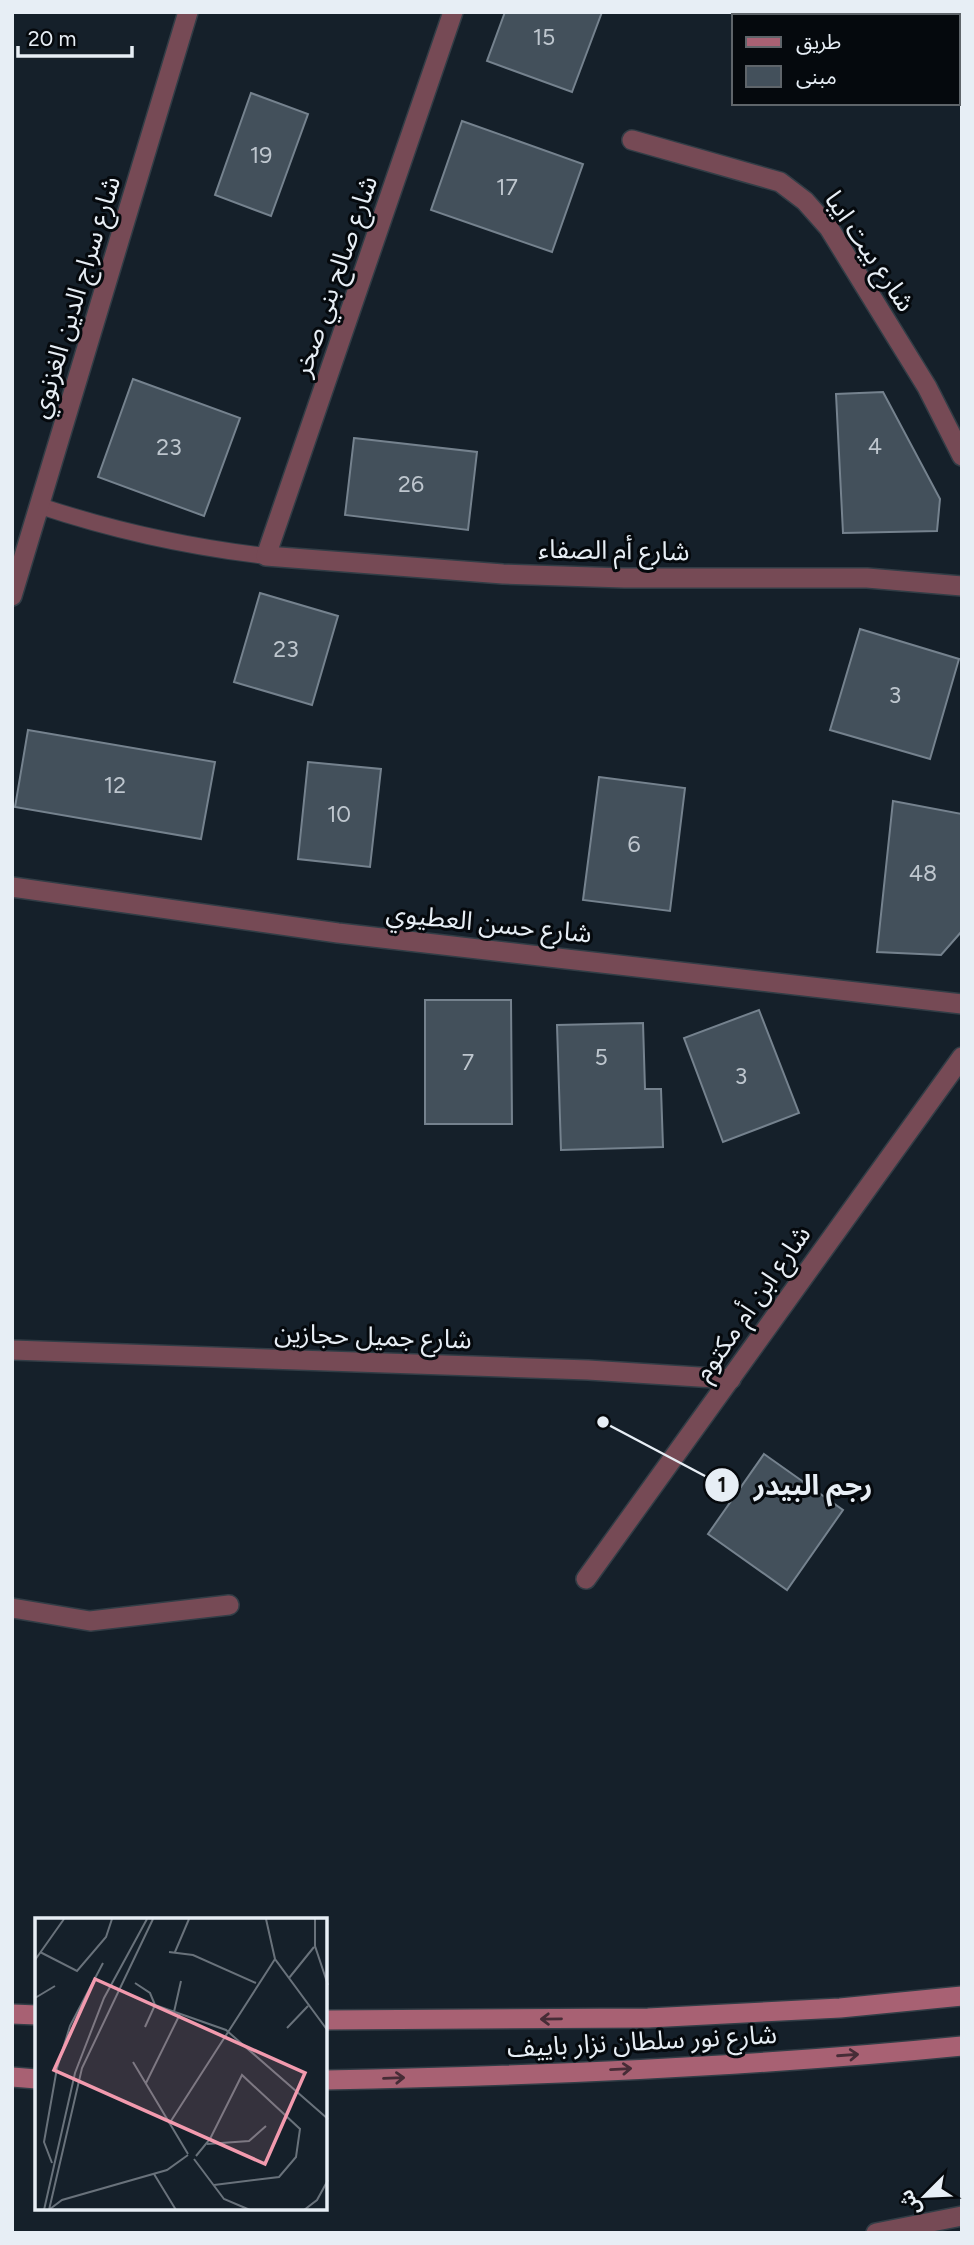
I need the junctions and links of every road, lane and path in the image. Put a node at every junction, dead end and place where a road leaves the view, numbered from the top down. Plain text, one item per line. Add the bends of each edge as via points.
1 (188, 12) edge
2 (453, 12) edge
3 (632, 140) dead end
4 (962, 456) edge
5 (40, 506) junction
6 (266, 556) junction
7 (962, 586) edge
8 (12, 596) edge
9 (12, 887) edge
10 (962, 1004) edge
11 (962, 1057) edge
12 (12, 1350) edge
13 (732, 1379) junction
14 (586, 1579) dead end
15 (229, 1605) dead end
16 (12, 1608) edge
17 (962, 1996) edge
18 (12, 2014) edge
19 (35, 2015) edge
20 (327, 2020) edge
21 (962, 2046) edge
22 (12, 2077) edge
23 (35, 2078) edge
24 (327, 2080) edge
25 (962, 2217) edge
26 (876, 2233) edge

1 - 5 street, شارع سراج الدين الغزنوي
2 - 6 street, شارع صالح بني صخر
3 - 4 street, شارع بيت ايبا via 780,182 805,201 829,228 927,387
5 - 6 lane via 152,539
5 - 8 street, شارع سراج الدين الغزنوي
6 - 7 street, شارع أم الصفاء via 503,574 867,578
9 - 10 street, شارع حسن العطيوي via 338,933
11 - 13 street, شارع ابن أم مكتوم
12 - 13 street, شارع جميل حجازين
13 - 14 street, شارع ابن أم مكتوم
15 - 16 street via 90,1621
17 -> 20 main road, شارع نور سلطان نزار باييف via 648,2018
18 - 19 main road
24 -> 21 main road, شارع نور سلطان نزار باييف via 731,2063
22 - 23 main road
25 - 26 street

